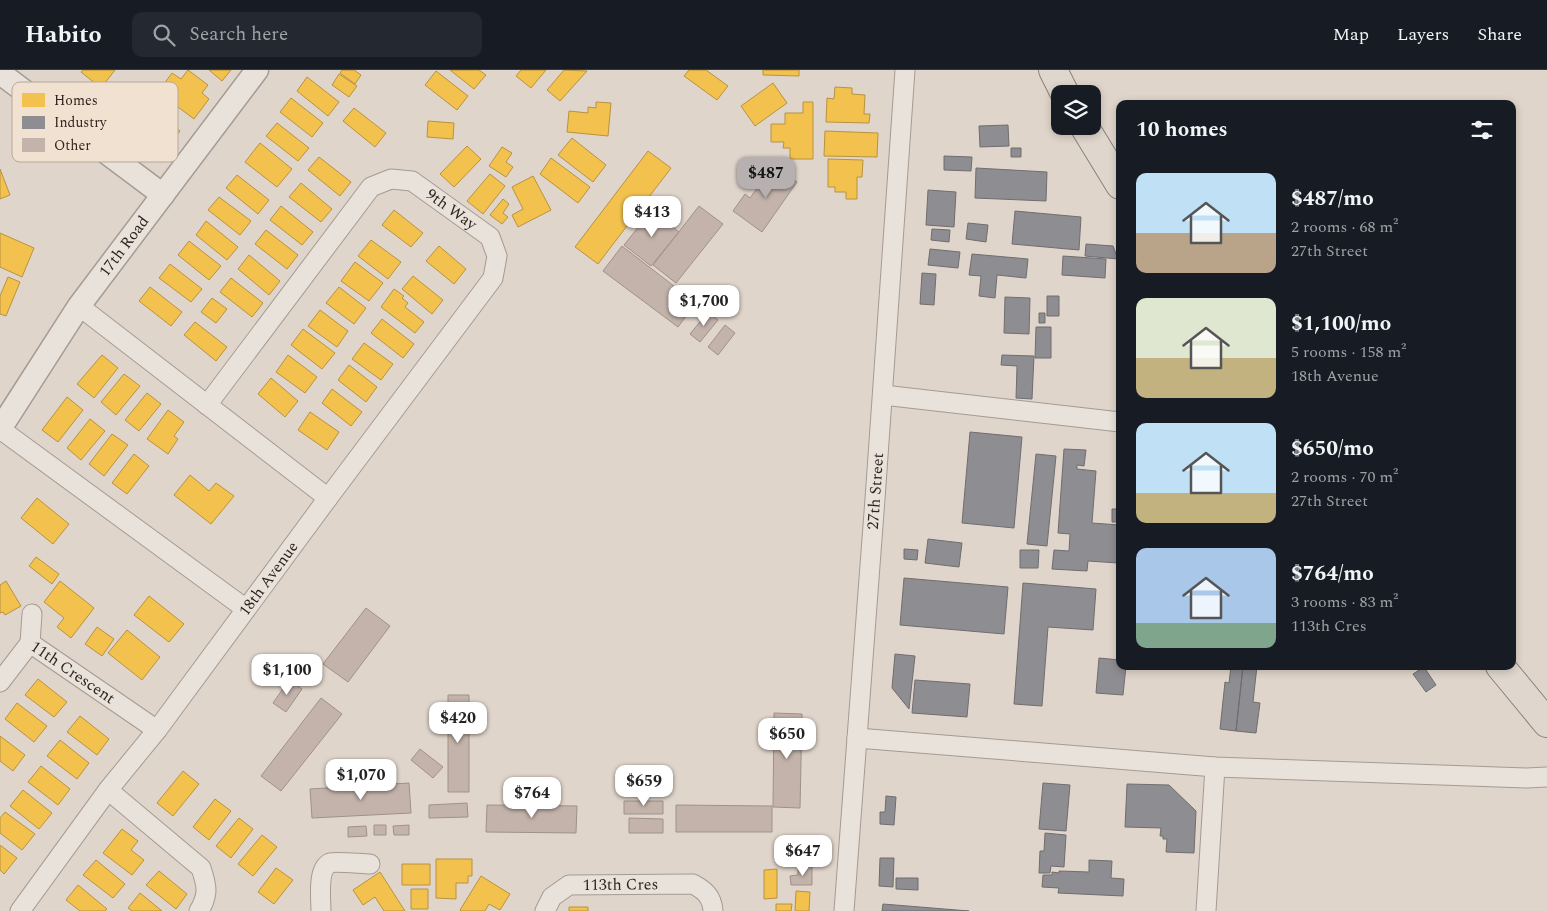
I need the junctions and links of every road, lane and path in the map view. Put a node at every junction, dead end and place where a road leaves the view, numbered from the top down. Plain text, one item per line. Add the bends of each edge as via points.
1 (257, 70) edge
2 (905, 70) edge
3 (1053, 70) edge
4 (0, 73) edge
5 (12, 82) edge
6 (1060, 85) edge
7 (1089, 135) edge
8 (119, 162) edge
9 (1116, 178) edge
10 (163, 195) junction
11 (79, 306) junction
12 (883, 395) junction
13 (207, 405) junction
14 (1116, 422) edge
15 (0, 429) edge
16 (328, 498) junction
17 (246, 609) junction
18 (32, 614) dead end
19 (30, 643) junction
20 (1503, 670) edge
21 (0, 682) edge
22 (1547, 723) edge
23 (157, 730) junction
24 (857, 738) junction
25 (1215, 768) junction
26 (1547, 777) edge
27 (108, 790) junction
28 (370, 864) dead end
29 (20, 911) edge
30 (199, 911) edge
31 (321, 911) edge
32 (545, 911) edge
33 (712, 911) edge
34 (844, 911) edge
35 (1206, 911) edge

1 - 10 street, 17th Road
2 - 12 street, 27th Street
3 - 6 main road
4 - 5 street
7 - 9 main road
8 - 10 street
10 - 11 street, 17th Road
11 - 13 street
11 - 15 street, 17th Road
12 - 14 street
12 - 24 street, 27th Street
13 - 16 street
13 - 16 street, 9th Way via 371,187 391,179 412,180 490,237 497,256 493,278
15 - 17 street
16 - 17 street, 18th Avenue
17 - 23 street, 18th Avenue
18 - 19 street
19 - 21 street, 11th Crescent
19 - 23 street, 11th Crescent
20 - 22 main road
23 - 27 street, 18th Avenue
24 - 25 street
24 - 34 street, 27th Street
25 - 26 street
25 - 35 street
27 - 29 street, 18th Avenue
27 - 30 street via 201,868 206,892
28 - 31 street via 331,862 322,873
32 - 33 street, 113th Cres via 552,898 570,885 693,884 705,891

